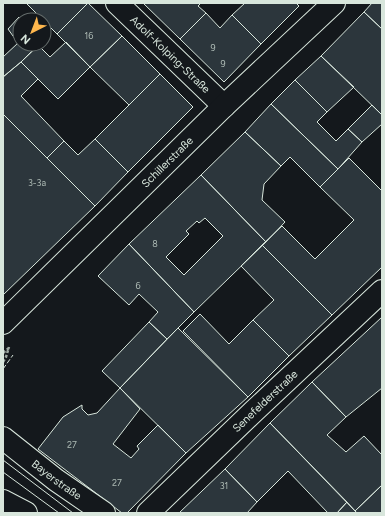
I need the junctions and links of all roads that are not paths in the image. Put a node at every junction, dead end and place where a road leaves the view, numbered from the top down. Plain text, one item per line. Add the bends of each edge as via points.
1 (117, 3) edge
2 (334, 3) edge
3 (224, 106) junction
4 (382, 291) edge
5 (3, 323) edge
6 (5, 441) edge
7 (3, 501) edge
8 (26, 513) edge
9 (104, 513) edge
10 (148, 513) edge

1 - 3 street, Adolf-Kolping-Straße
2 - 3 street, Schillerstraße
3 - 5 street, Schillerstraße
4 - 10 street, Senefelderstraße
6 - 9 street, Bayerstraße
7 - 8 street

